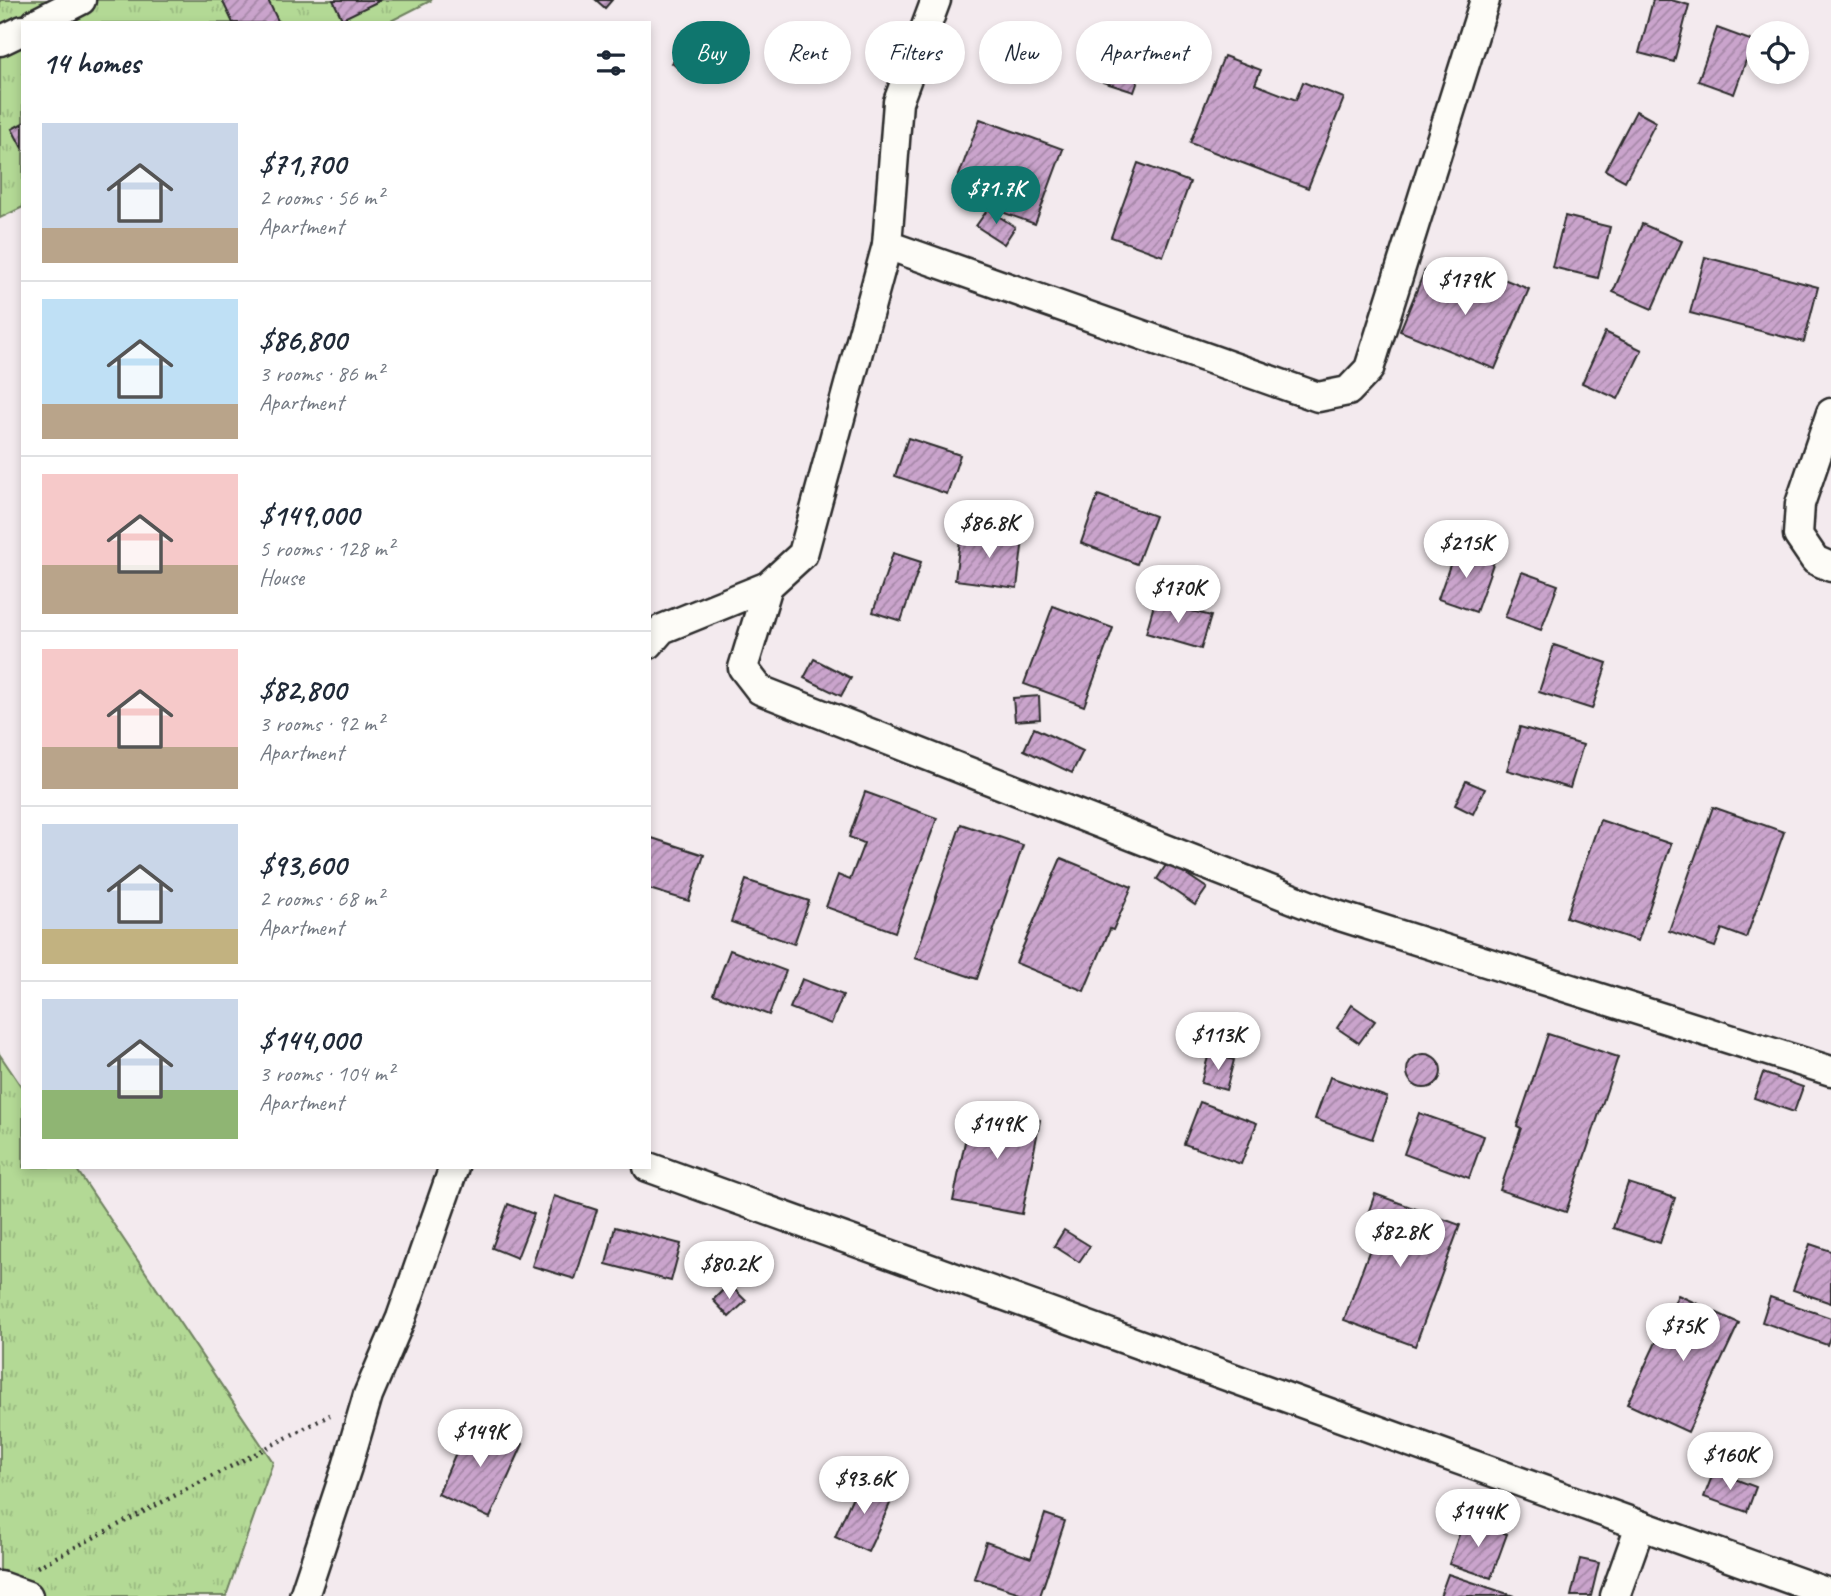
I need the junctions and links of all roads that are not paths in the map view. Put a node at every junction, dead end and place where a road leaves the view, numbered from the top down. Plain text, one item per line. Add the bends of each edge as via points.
1 (81, 0) edge
2 (936, 0) edge
3 (1485, 0) edge
4 (40, 21) edge
5 (21, 31) edge
6 (0, 41) edge
7 (887, 245) junction
8 (1831, 414) edge
9 (1831, 567) edge
10 (768, 586) junction
11 (651, 642) edge
12 (1831, 1071) edge
13 (651, 1168) edge
14 (453, 1169) edge
15 (1640, 1526) junction
16 (0, 1586) edge
17 (1831, 1594) edge
18 (28, 1596) edge
19 (304, 1596) edge
20 (1615, 1596) edge

1 - 4 street
2 - 7 street via 898,102
3 - 7 street via 1369,369 1348,391 1318,397
5 - 6 street
7 - 10 street via 803,554
8 - 9 street via 1800,504 1798,535 1815,560
10 - 11 street via 662,629
10 - 12 street via 743,668 760,690 1324,911
13 - 15 street
14 - 19 street via 401,1318 368,1395
15 - 17 street
15 - 20 street
16 - 18 street

